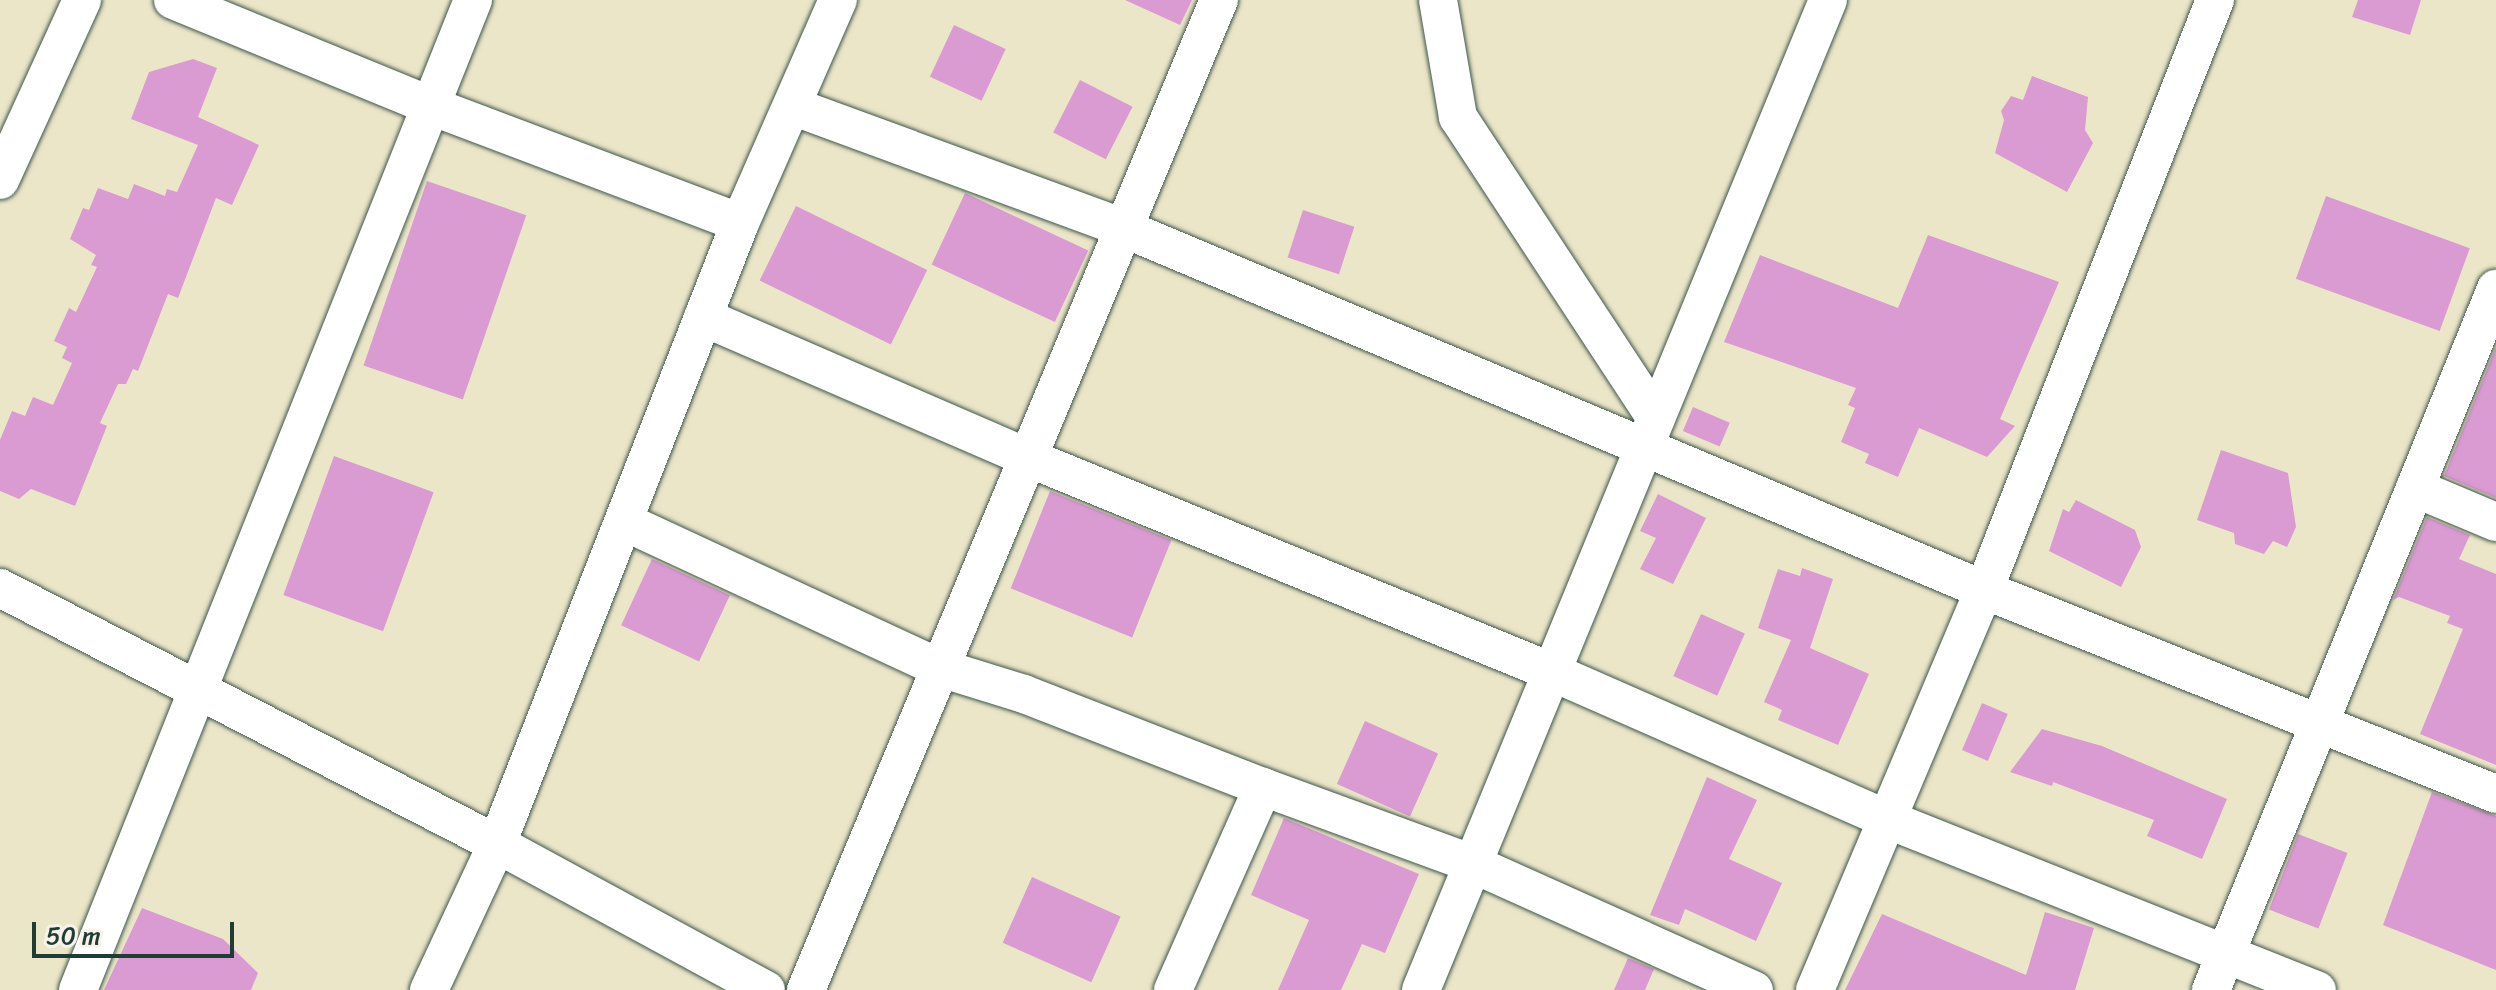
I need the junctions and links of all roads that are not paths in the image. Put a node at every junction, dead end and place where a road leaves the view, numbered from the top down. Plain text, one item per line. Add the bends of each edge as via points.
1 (82, 0) edge
2 (173, 0) edge
3 (473, 0) edge
4 (838, 0) edge
5 (1219, 0) edge
6 (1438, 0) edge
7 (1828, 0) edge
8 (2215, 0) edge
9 (431, 106) junction
10 (792, 106) junction
11 (0, 180) edge
12 (740, 223) junction
13 (1123, 228) junction
14 (2496, 289) edge
15 (703, 317) junction
16 (1650, 432) junction
17 (1026, 457) junction
18 (2415, 488) junction
19 (625, 522) junction
20 (2496, 522) edge
21 (0, 588) edge
22 (1984, 590) junction
23 (940, 668) junction
24 (1552, 672) junction
25 (199, 688) junction
26 (2318, 726) junction
27 (1263, 787) junction
28 (2496, 794) edge
29 (1884, 818) junction
30 (497, 844) junction
31 (1473, 864) junction
32 (2226, 953) junction
33 (748, 986) edge
34 (78, 990) edge
35 (429, 990) edge
36 (806, 990) edge
37 (1173, 990) edge
38 (1421, 990) edge
39 (1754, 990) edge
40 (1815, 990) edge
41 (2211, 990) edge
42 (2317, 990) edge

1 - 11 street
2 - 9 street
3 - 9 street
4 - 10 street
5 - 13 street
6 - 16 street via 1458,117
7 - 16 street
8 - 22 street
9 - 12 street
9 - 25 street
10 - 12 street
10 - 13 street
12 - 15 street
13 - 16 street
13 - 17 street
14 - 18 street
15 - 17 street
15 - 19 street
16 - 22 street
16 - 24 street
17 - 23 street
17 - 24 street
18 - 20 street
18 - 26 street
19 - 23 street
19 - 30 street
21 - 25 street
22 - 26 street
22 - 29 street
23 - 27 street via 1024,694
23 - 36 street
24 - 29 street
24 - 31 street
25 - 30 street
25 - 34 street
26 - 28 street
26 - 32 street
27 - 31 street
27 - 37 street
29 - 32 street
29 - 40 street
30 - 33 street
30 - 35 street
31 - 38 street
31 - 39 street
32 - 41 street
32 - 42 street

